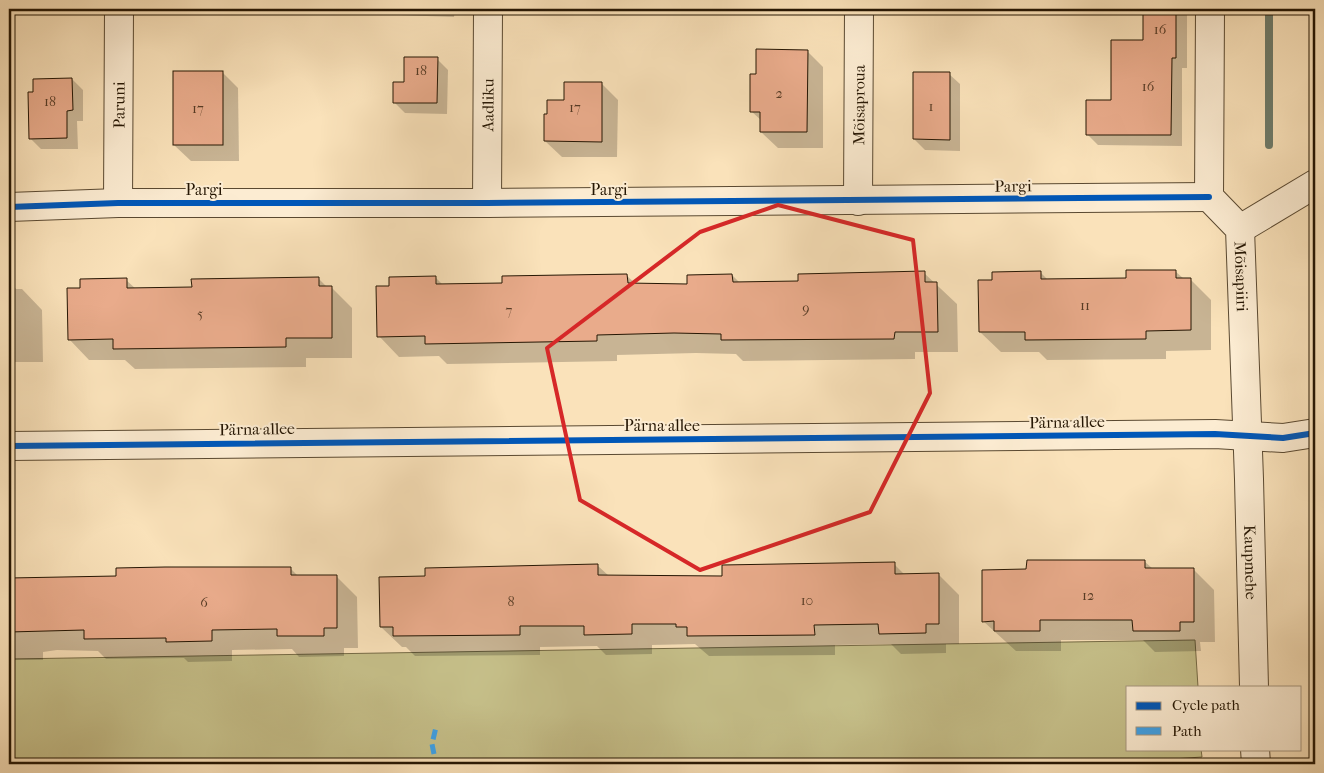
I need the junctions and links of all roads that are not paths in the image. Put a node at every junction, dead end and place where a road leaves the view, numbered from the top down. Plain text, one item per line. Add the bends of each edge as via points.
1 (119, 9) edge
2 (488, 9) edge
3 (859, 9) edge
4 (1210, 9) edge
5 (1315, 184) edge
6 (1208, 198) junction
7 (858, 201) junction
8 (118, 203) junction
9 (486, 203) junction
10 (9, 207) edge
11 (1240, 229) junction
12 (1315, 433) edge
13 (1248, 437) junction
14 (9, 446) edge
15 (1254, 686) edge
16 (1255, 750) edge
17 (1256, 764) edge

1 - 8 street, Paruni
2 - 9 street, Aadliku
3 - 7 street, Mõisaproua
4 - 6 street
5 - 11 street
6 - 7 street, Pargi
6 - 11 street, Mõisapiiri
7 - 9 street, Pargi
8 - 9 street, Pargi
8 - 10 street, Pargi
11 - 13 street, Mõisapiiri
12 - 13 street, Pärna allee via 1283,438
13 - 14 street, Pärna allee via 1196,434
13 - 15 street, Kaupmehe
16 - 17 street

